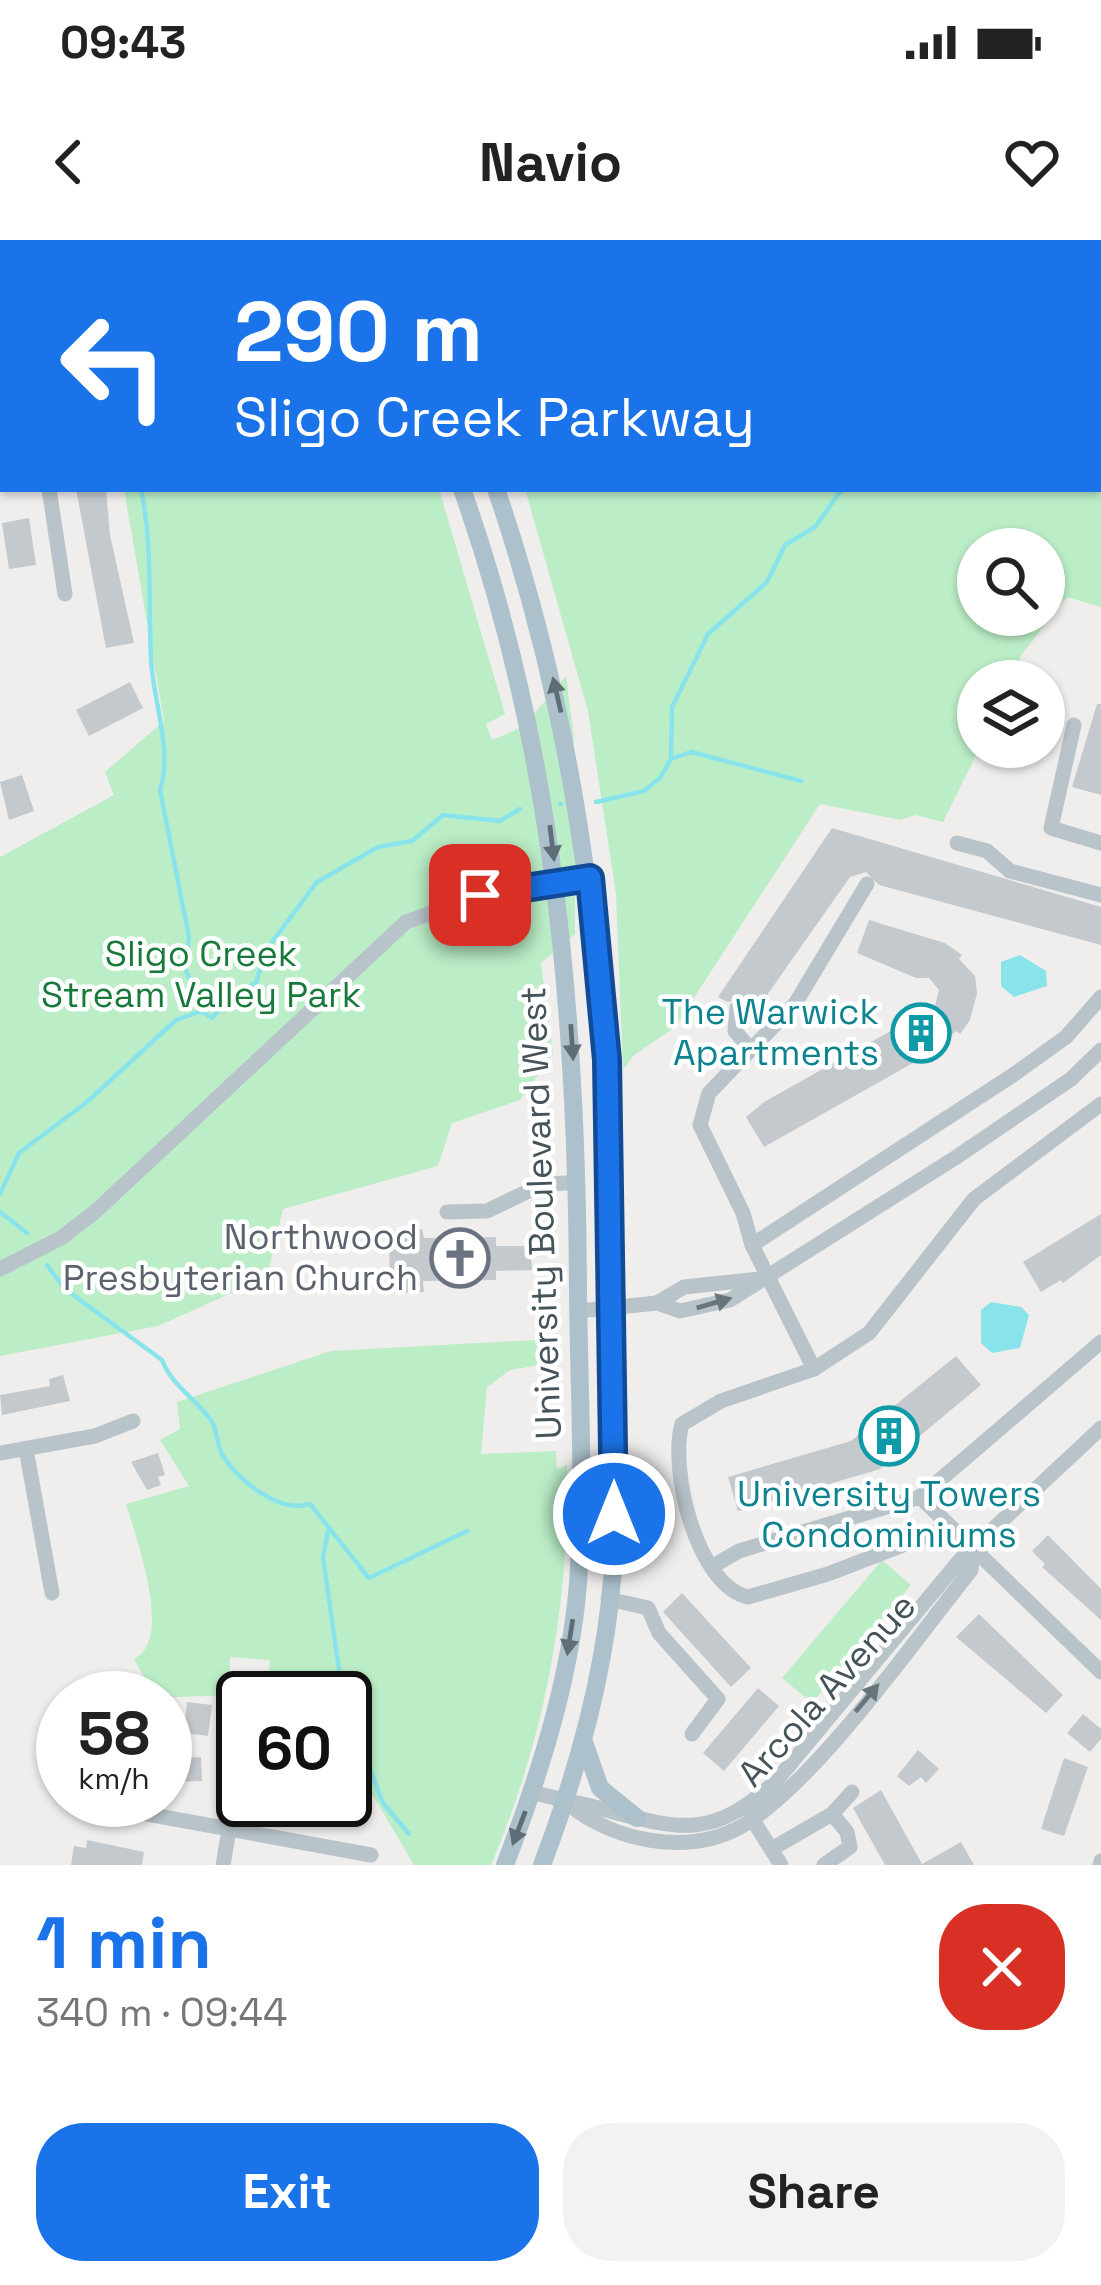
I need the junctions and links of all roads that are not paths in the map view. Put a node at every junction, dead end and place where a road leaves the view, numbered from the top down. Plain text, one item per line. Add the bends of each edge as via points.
1 (49, 492) edge
2 (463, 492) edge
3 (497, 492) edge
4 (65, 594) dead end
5 (1074, 725) dead end
6 (957, 843) dead end
7 (1101, 843) edge
8 (590, 878) junction
9 (557, 884) junction
10 (867, 884) dead end
11 (1101, 896) edge
12 (1101, 997) edge
13 (737, 1007) dead end
14 (751, 1050) junction
15 (1101, 1050) edge
16 (1101, 1104) edge
17 (578, 1182) junction
18 (447, 1212) dead end
19 (752, 1245) junction
20 (0, 1269) edge
21 (768, 1278) junction
22 (612, 1306) junction
23 (579, 1310) junction
24 (1101, 1342) edge
25 (814, 1370) junction
26 (133, 1421) dead end
27 (1101, 1428) edge
28 (26, 1449) junction
29 (0, 1453) edge
30 (920, 1497) junction
31 (947, 1528) junction
32 (973, 1552) junction
33 (713, 1566) junction
34 (52, 1593) dead end
35 (608, 1600) junction
36 (1101, 1672) edge
37 (692, 1734) dead end
38 (583, 1736) junction
39 (533, 1792) junction
40 (851, 1792) dead end
41 (566, 1802) junction
42 (832, 1814) junction
43 (751, 1817) junction
44 (637, 1818) junction
45 (192, 1823) edge
46 (230, 1827) edge
47 (230, 1830) junction
48 (775, 1847) junction
49 (370, 1855) dead end
50 (223, 1865) edge
51 (505, 1865) edge
52 (542, 1865) edge
53 (781, 1865) edge
54 (824, 1865) edge

1 - 4 street
2 -> 9 main road, University Boulevard West via 529,711
8 -> 3 main road, University Boulevard West via 544,638
5 - 7 street via 1052,828
6 - 11 street via 987,851 1010,871
8 - 9 street
8 - 22 main road, University Boulevard West via 607,1060
9 -> 17 main road, University Boulevard West
9 - 20 street via 480,895 406,922 96,1211
10 - 14 street via 795,1004
12 - 19 street via 1066,1037 1016,1073
13 - 14 street via 735,1030
14 - 19 street via 709,1093 700,1125
15 - 21 street via 993,1133
16 - 25 street via 987,1187 869,1333
17 - 18 street via 541,1185 487,1211
17 - 23 main road, University Boulevard West
19 - 21 street
21 - 22 street via 721,1304 680,1312 657,1303
21 - 25 street
22 - 23 street
22 - 35 main road, University Boulevard West
23 -> 39 main road, University Boulevard West via 578,1588
24 - 30 street
25 - 33 street via 721,1401 682,1424 676,1443 685,1498 701,1553
26 - 28 street
27 - 32 street, Arcola Avenue
28 - 29 street
28 - 34 street
30 - 31 street
30 - 33 street via 739,1551
31 - 32 street
31 - 33 street via 748,1597
32 - 36 street
43 -> 32 street, Arcola Avenue via 780,1799 872,1692 971,1570
32 - 44 street, Arcola Avenue via 743,1812 705,1827
35 - 37 street via 648,1608 658,1634 718,1699
35 - 38 main road, University Boulevard West
38 - 41 main road, University Boulevard West
38 - 44 main road via 601,1788
39 - 41 street, Arcola Avenue
39 -> 51 main road, University Boulevard West
40 - 42 street
41 - 43 street, Arcola Avenue via 583,1816 667,1844 706,1838
41 - 44 street, Arcola Avenue
41 - 52 main road, University Boulevard West
42 - 48 street
42 - 54 street via 850,1847
43 - 48 street
45 - 47 street
46 - 47 street
47 - 49 street
47 - 50 street
48 - 53 street

